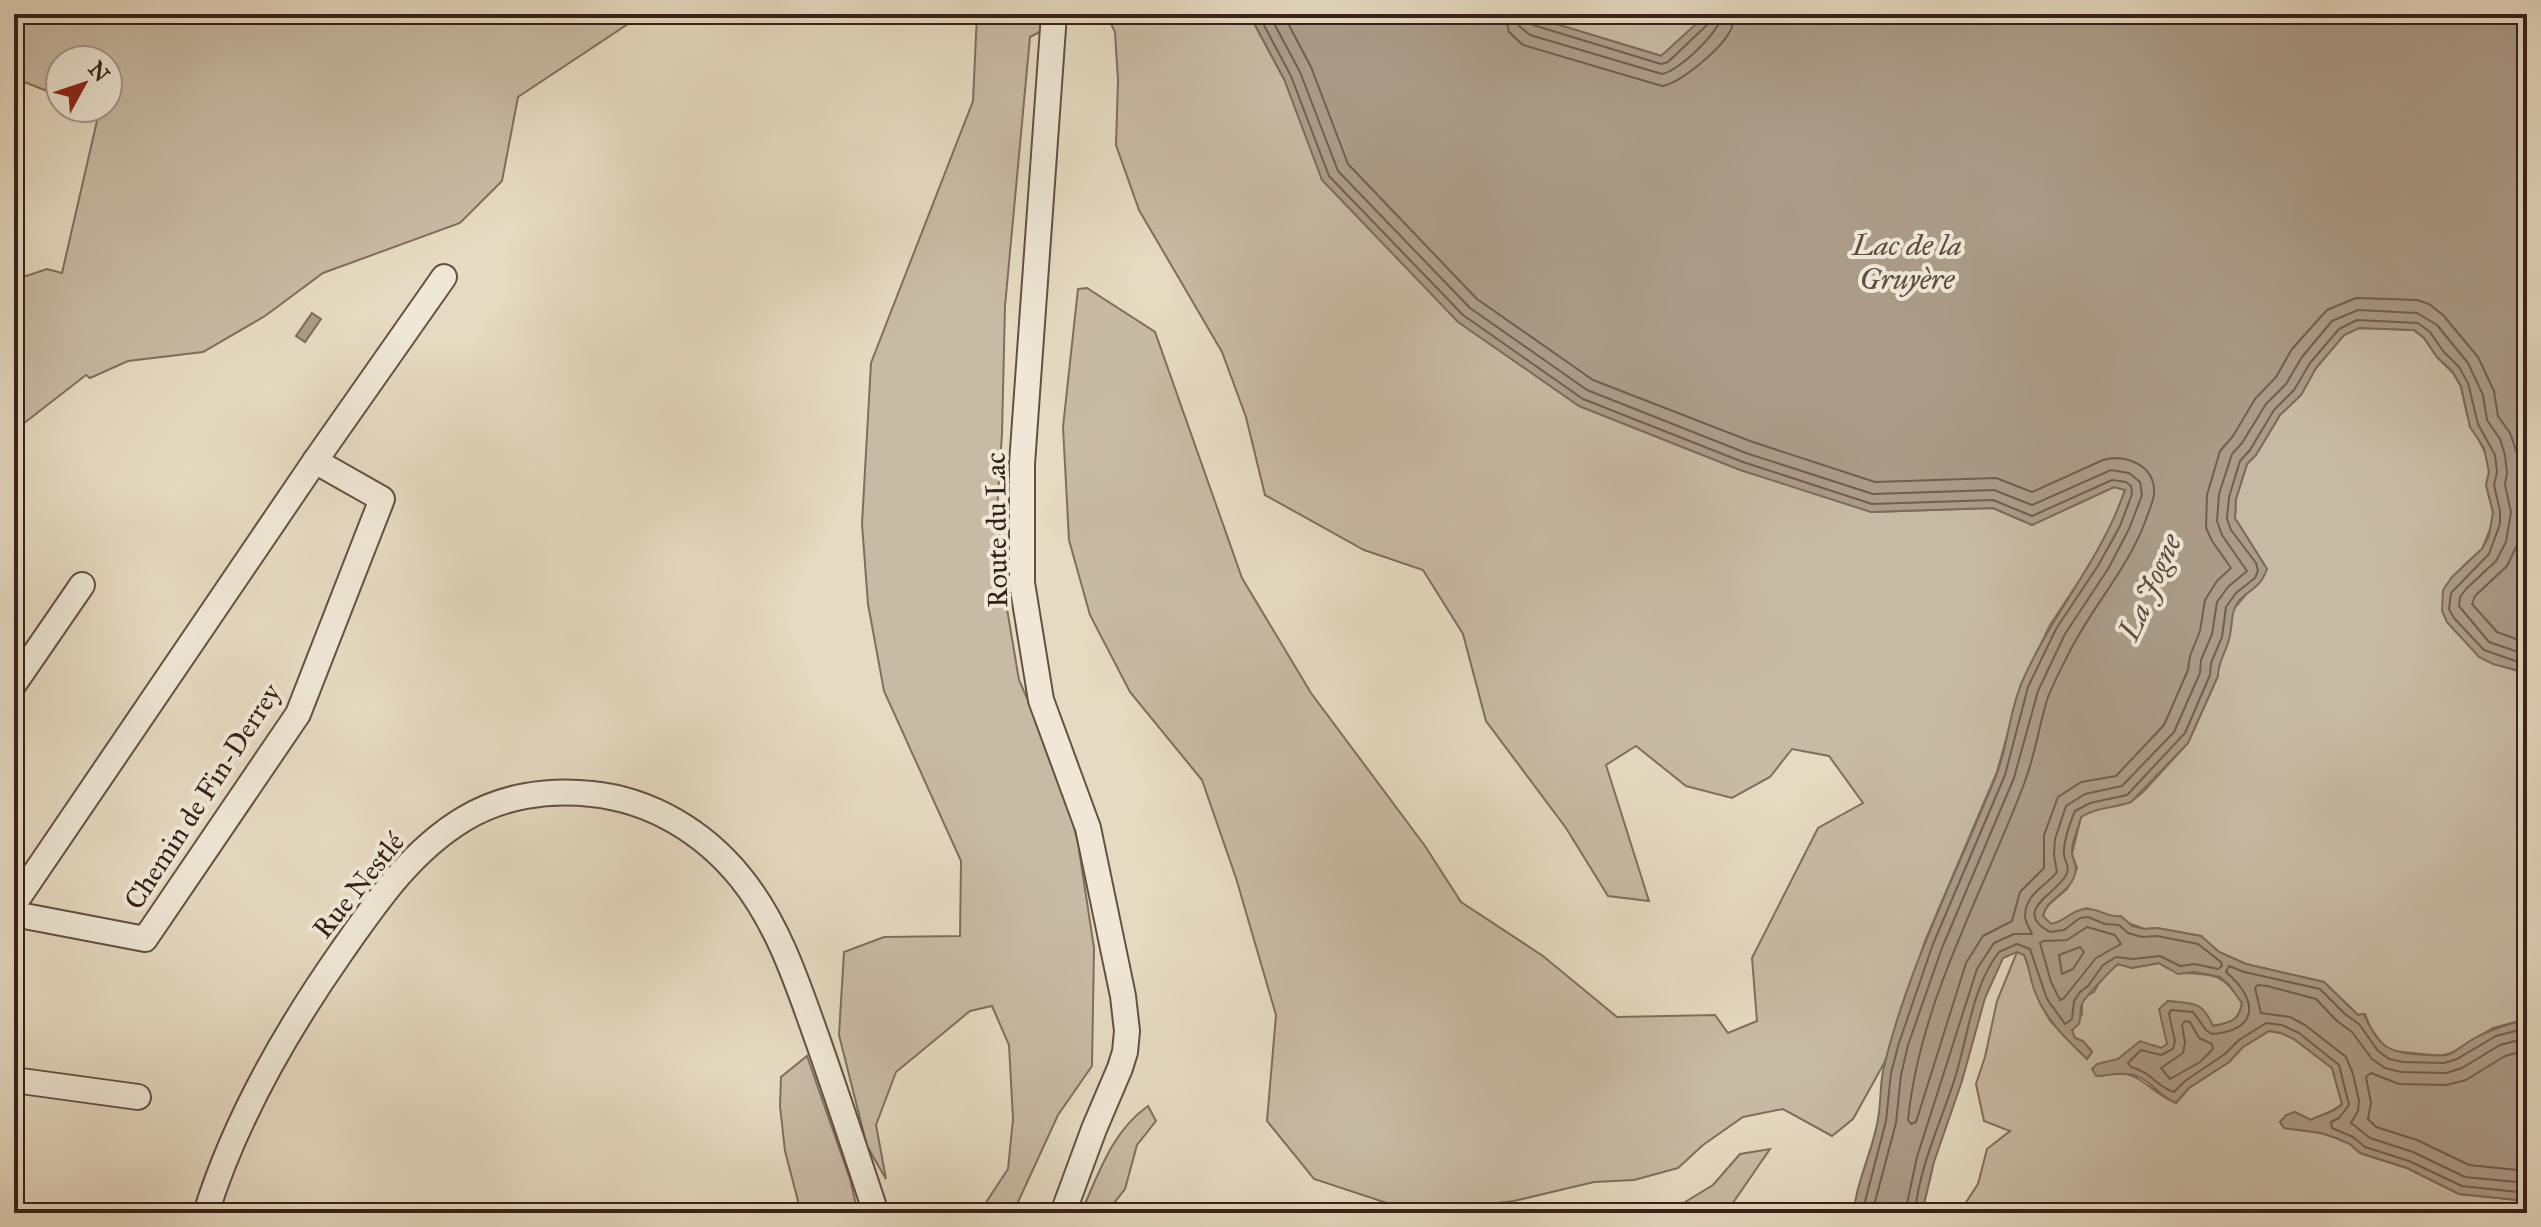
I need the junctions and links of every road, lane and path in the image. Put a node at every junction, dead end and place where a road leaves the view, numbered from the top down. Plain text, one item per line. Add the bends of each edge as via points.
1 (1054, 14) edge
2 (444, 277) dead end
3 (315, 461) junction
4 (82, 585) dead end
5 (14, 684) edge
6 (14, 904) edge
7 (14, 914) edge
8 (14, 1080) edge
9 (138, 1097) dead end
10 (206, 1213) edge
11 (876, 1213) edge
12 (1063, 1213) edge

1 - 12 street, Route du Lac via 1022,464 1022,583 1041,700 1088,828 1127,1031 1120,1068
2 - 3 street
3 - 6 street
3 - 7 street, Chemin de Fin-Derrey via 382,499 298,714 145,939
4 - 5 street
8 - 9 street
10 - 11 street, Rue Nestlé via 262,1080 312,993 381,894 420,851 465,819 506,801 547,792 611,796 648,808 694,833 742,879 789,962

